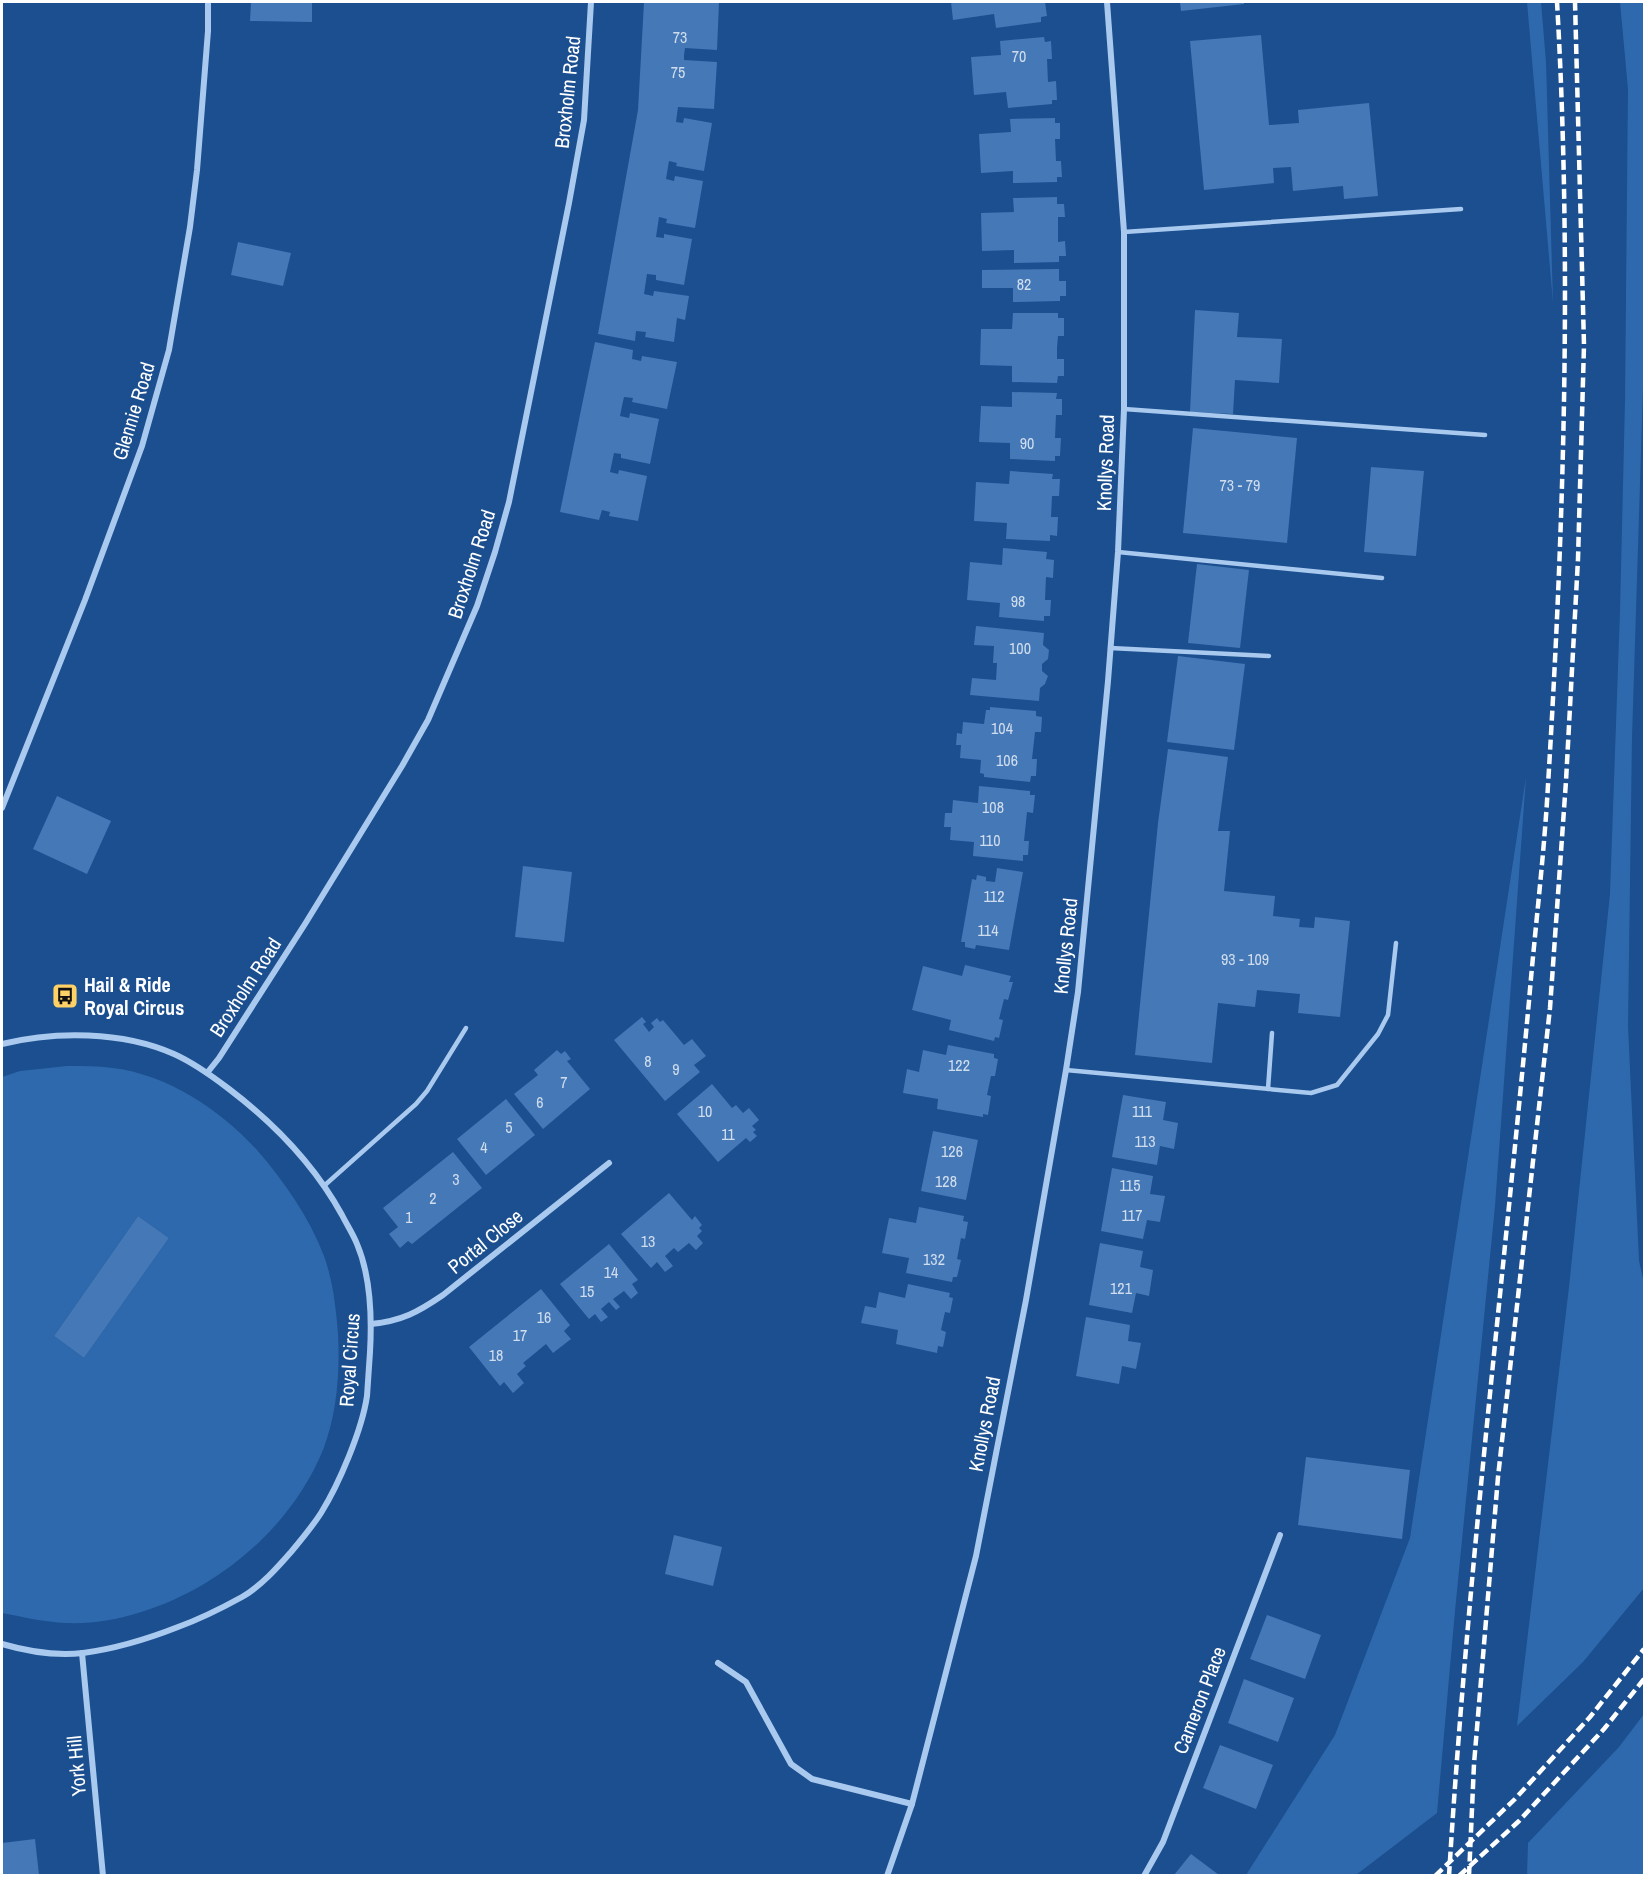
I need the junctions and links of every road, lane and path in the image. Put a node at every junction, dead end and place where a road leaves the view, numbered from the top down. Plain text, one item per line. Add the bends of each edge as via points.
1 (208, 2) edge
2 (591, 2) edge
3 (1107, 2) edge
4 (1461, 208) dead end
5 (1124, 232) junction
6 (1124, 409) junction
7 (1485, 435) dead end
8 (1118, 552) junction
9 (1382, 578) dead end
10 (1110, 648) junction
11 (1269, 656) dead end
12 (2, 808) edge
13 (1396, 943) dead end
14 (466, 1028) dead end
15 (1272, 1033) dead end
16 (2, 1044) edge
17 (1066, 1070) junction
18 (207, 1073) junction
19 (1268, 1089) junction
20 (609, 1163) dead end
21 (324, 1185) junction
22 (371, 1324) junction
23 (1280, 1535) dead end
24 (2, 1644) edge
25 (82, 1653) junction
26 (718, 1663) dead end
27 (912, 1804) junction
28 (103, 1875) edge
29 (887, 1875) edge
30 (1144, 1875) edge

1 - 12 street, Glennie Road via 197,170 169,350 142,446
2 - 18 street, Broxholm Road via 584,120 569,203 509,502 477,606 428,720 402,766
3 - 5 street, Knollys Road
4 - 5 lane
5 - 6 street, Knollys Road
6 - 7 lane
6 - 8 street, Knollys Road
8 - 9 lane
8 - 10 street, Knollys Road
10 - 11 lane
10 - 17 street, Knollys Road via 1078,992
13 - 19 lane via 1388,1015 1378,1034 1337,1085 1311,1093
14 - 21 lane via 416,1104
15 - 19 lane
16 - 18 street, Royal Circus via 65,1035 105,1037 172,1053
17 - 19 lane
17 - 27 street, Knollys Road via 976,1556
18 - 21 street, Royal Circus via 292,1143
20 - 22 street, Portal Close via 419,1312
21 - 22 street, Royal Circus via 357,1244 366,1275
22 - 25 street, Royal Circus via 366,1399 355,1440 321,1513 280,1565 244,1596 195,1621 150,1638
23 - 30 street, Cameron Place via 1162,1842
24 - 25 street, Royal Circus via 45,1652
25 - 28 street, York Hill
26 - 27 street via 746,1682 791,1764 813,1779
27 - 29 street, Knollys Road

